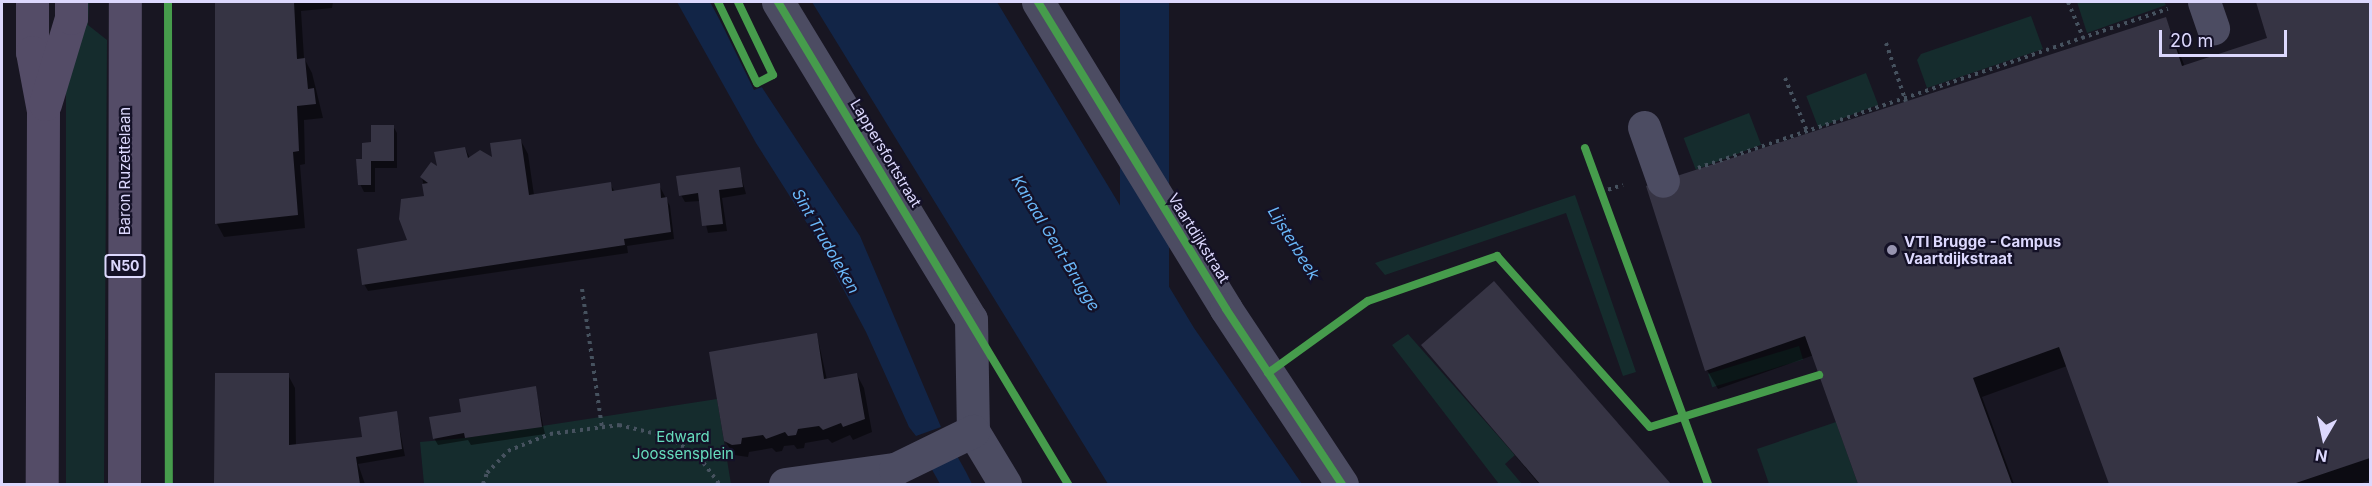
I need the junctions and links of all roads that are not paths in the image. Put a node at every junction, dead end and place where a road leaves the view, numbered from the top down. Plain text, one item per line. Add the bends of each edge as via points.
1 (32, 2) edge
2 (71, 2) edge
3 (125, 2) edge
4 (778, 2) edge
5 (1038, 2) edge
6 (43, 111) junction
7 (1644, 127) dead end
8 (1662, 178) road end
9 (948, 443) junction
10 (42, 484) edge
11 (124, 484) edge
12 (785, 484) edge
13 (1005, 484) edge
14 (1342, 484) edge

1 - 6 main road via 32,52
2 - 6 main road via 71,18
3 - 11 main road, Baron Ruzettelaan / N50
4 - 9 street, Lappersfortstraat via 970,319
5 - 14 street, Vaartdijkstraat via 1226,309
6 - 10 main road
7 - 8 street
9 - 12 street via 895,469
9 - 13 street

